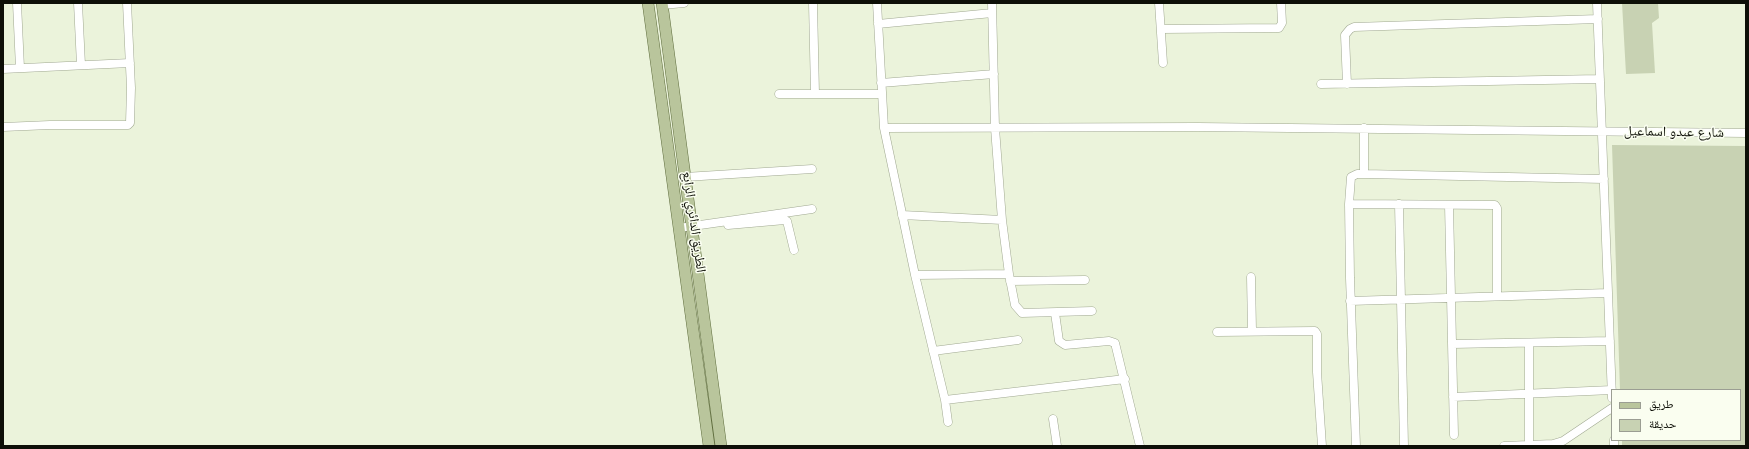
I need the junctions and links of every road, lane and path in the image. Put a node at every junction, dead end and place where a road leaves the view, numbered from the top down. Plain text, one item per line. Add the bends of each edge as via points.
1 (17, 3) edge
2 (78, 3) edge
3 (127, 3) edge
4 (648, 3) edge
5 (684, 3) edge
6 (813, 3) edge
7 (877, 3) edge
8 (992, 3) edge
9 (1159, 3) edge
10 (1281, 3) edge
11 (1597, 3) edge
12 (662, 4) edge
13 (992, 13) junction
14 (1598, 19) junction
15 (878, 24) junction
16 (1161, 29) junction
17 (654, 45) junction
18 (667, 45) junction
19 (1163, 62) dead end
20 (130, 64) junction
21 (81, 65) junction
22 (3, 68) edge
23 (20, 68) junction
24 (994, 74) junction
25 (1600, 78) junction
26 (882, 83) junction
27 (1321, 84) dead end
28 (1347, 84) junction
29 (779, 94) dead end
30 (814, 94) junction
31 (882, 94) junction
32 (3, 127) edge
33 (884, 128) junction
34 (995, 128) junction
35 (1364, 128) junction
36 (1602, 131) junction
37 (1746, 133) edge
38 (812, 169) dead end
39 (1364, 174) junction
40 (685, 177) junction
41 (1604, 179) junction
42 (1349, 204) junction
43 (1399, 204) junction
44 (1449, 205) junction
45 (812, 209) dead end
46 (902, 215) junction
47 (1002, 220) junction
48 (679, 228) junction
49 (692, 229) junction
50 (794, 250) dead end
51 (915, 274) junction
52 (1251, 277) dead end
53 (1010, 278) junction
54 (1085, 280) dead end
55 (1608, 293) junction
56 (1497, 296) junction
57 (1451, 298) junction
58 (1400, 299) junction
59 (1350, 301) junction
60 (1092, 312) dead end
61 (1055, 313) junction
62 (1252, 331) junction
63 (1217, 332) dead end
64 (1018, 340) dead end
65 (1610, 341) junction
66 (1529, 343) junction
67 (1452, 344) junction
68 (933, 351) junction
69 (1125, 379) junction
70 (1612, 389) edge
71 (1611, 390) edge
72 (1529, 393) junction
73 (1453, 397) junction
74 (945, 400) junction
75 (1611, 409) edge
76 (1053, 419) dead end
77 (948, 422) dead end
78 (1454, 435) dead end
79 (1529, 445) edge
80 (709, 446) edge
81 (721, 446) edge
82 (1057, 446) edge
83 (1140, 446) edge
84 (1322, 446) edge
85 (1356, 446) edge
86 (1404, 446) edge
87 (1504, 446) edge

1 - 23 street
2 - 21 street
3 - 20 street
4 - 17 main road, الطريق الدائري الرابع
5 - 12 street
6 - 30 street
7 - 15 street
8 - 13 street
9 - 16 street
10 - 16 street via 1282,23 1279,28
11 - 14 street
12 - 18 main road, الطريق الدائري الرابع
13 - 15 street
13 - 24 street
14 - 25 street
14 - 28 street via 1354,27 1345,35
15 - 26 street
16 - 19 street
17 - 18 main road via 661,49
17 - 48 main road, الطريق الدائري الرابع
18 - 40 main road, الطريق الدائري الرابع
20 - 21 street
20 - 32 street via 129,125
21 - 23 street
22 - 23 street
24 - 26 street
24 - 34 street
25 - 28 street
25 - 36 street
26 - 31 street
27 - 28 street
29 - 30 street
30 - 31 street
31 - 33 street
33 - 34 street, شارع عبدو اسماعيل
33 - 46 street
34 - 35 street, شارع عبدو اسماعيل
34 - 47 street
35 - 36 street, شارع عبدو اسماعيل
35 - 39 street
36 - 37 street, شارع عبدو اسماعيل
36 - 41 street
38 - 40 street
39 - 41 street
39 - 42 street via 1354,175 1350,180
40 - 49 main road, الطريق الدائري الرابع
41 - 55 street
42 - 43 street
42 - 59 street
43 - 44 street
43 - 58 street
44 - 56 street via 1496,206
44 - 57 street
45 - 49 street via 756,216
46 - 47 street
46 - 51 street
47 - 53 street
48 - 49 street
48 - 80 main road, الطريق الدائري الرابع
49 - 50 street via 785,220
49 - 81 main road, الطريق الدائري الرابع
51 - 53 street
51 - 68 street
52 - 62 street
53 - 54 street
53 - 61 street via 1015,305 1022,313
55 - 56 street
55 - 65 street
56 - 57 street
57 - 58 street
57 - 67 street
58 - 59 street
58 - 86 street
59 - 85 street
60 - 61 street
61 - 69 street via 1061,344 1109,341 1115,343
62 - 63 street
62 - 84 street via 1313,330 1317,334
64 - 68 street
65 - 66 street
65 - 70 street
66 - 67 street
66 - 72 street
67 - 73 street
68 - 74 street
69 - 74 street
69 - 83 street
71 - 72 street
72 - 73 street
72 - 79 street
73 - 78 street
74 - 77 street
75 - 79 street via 1563,441
76 - 82 street
79 - 87 street

